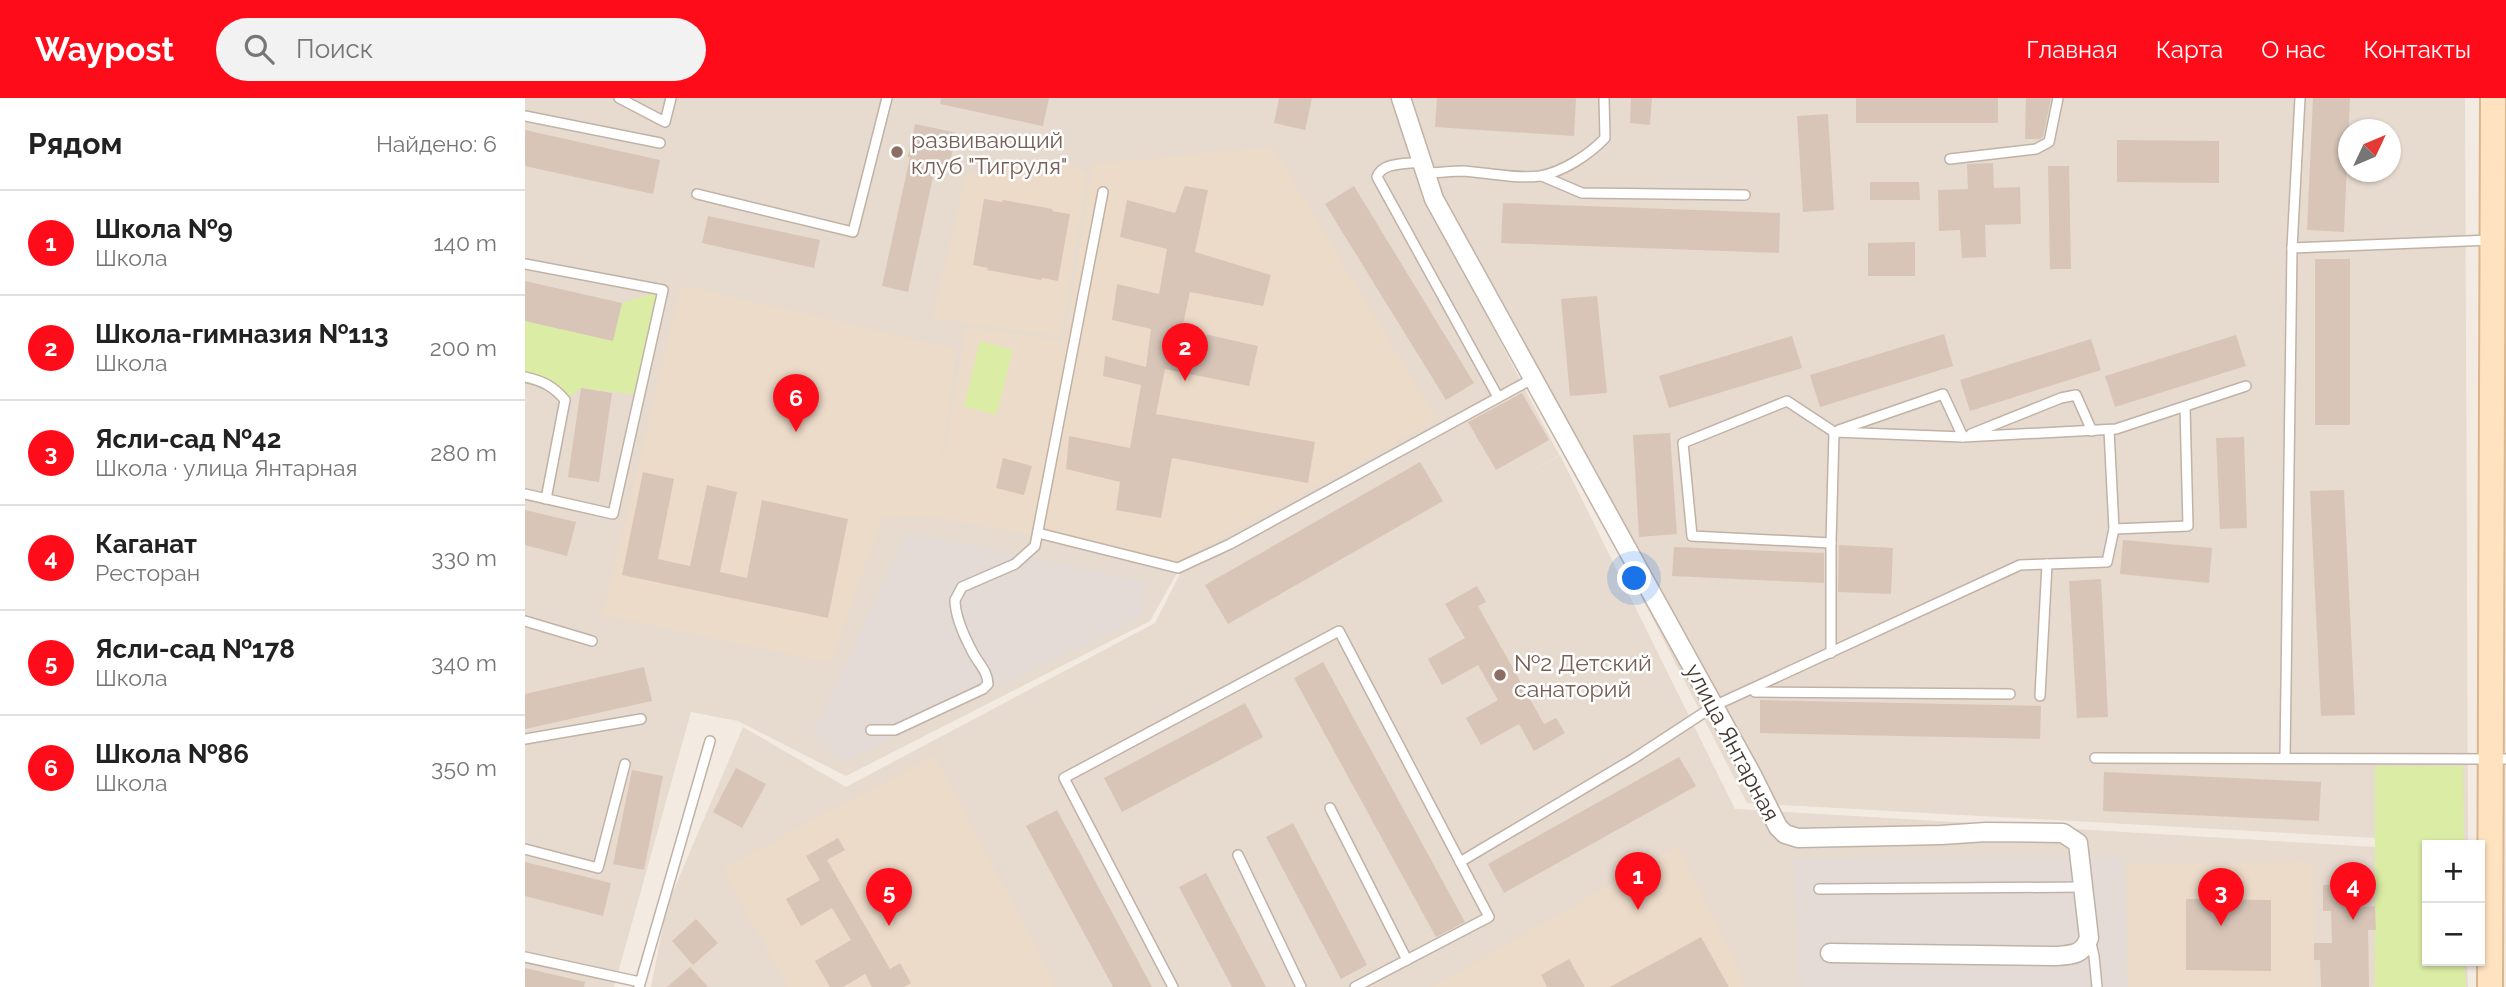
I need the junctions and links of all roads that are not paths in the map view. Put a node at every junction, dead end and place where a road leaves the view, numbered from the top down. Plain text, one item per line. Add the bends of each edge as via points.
1 (619, 98) edge
2 (671, 98) edge
3 (887, 98) edge
4 (1401, 98) edge
5 (1604, 98) edge
6 (2058, 98) edge
7 (2300, 98) edge
8 (2493, 98) edge
9 (525, 116) edge
10 (660, 143) dead end
11 (1950, 159) dead end
12 (1422, 168) junction
13 (1542, 176) junction
14 (1103, 192) dead end
15 (697, 194) dead end
16 (1745, 195) dead end
17 (2492, 240) junction
18 (2292, 248) junction
19 (525, 264) edge
20 (525, 377) edge
21 (1532, 379) junction
22 (2246, 386) dead end
23 (1499, 397) junction
24 (2185, 407) junction
25 (2109, 430) junction
26 (2092, 431) junction
27 (1833, 432) junction
28 (1963, 437) junction
29 (2499, 459) edge
30 (525, 494) edge
31 (546, 499) junction
32 (2114, 529) junction
33 (1038, 533) junction
34 (1831, 543) junction
35 (2047, 564) junction
36 (525, 621) edge
37 (592, 641) dead end
38 (1832, 653) junction
39 (1750, 692) junction
40 (2010, 694) dead end
41 (2040, 696) dead end
42 (1714, 706) junction
43 (641, 719) dead end
44 (871, 730) dead end
45 (525, 739) edge
46 (710, 741) dead end
47 (2095, 758) dead end
48 (2285, 758) junction
49 (2498, 759) edge
50 (625, 764) dead end
51 (1329, 808) dead end
52 (525, 849) edge
53 (1238, 855) dead end
54 (1460, 862) junction
55 (2085, 887) junction
56 (1819, 889) dead end
57 (2089, 938) junction
58 (1830, 953) dead end
59 (525, 957) edge
60 (1407, 960) junction
61 (639, 985) edge
62 (1173, 987) edge
63 (1301, 987) edge
64 (1355, 987) edge
65 (2097, 987) edge
66 (2490, 987) edge

1 - 2 lane via 665,122
3 - 15 lane via 853,232
4 - 12 street, улица Янтарная
5 - 13 lane via 1605,138 1591,153
6 - 11 lane via 2049,142 2036,149
7 - 18 lane
8 - 17 main road
9 - 10 lane
12 - 13 lane
12 - 21 street, улица Янтарная via 1434,199
12 - 23 lane via 1387,166 1377,177
13 - 16 lane via 1583,193
14 - 33 lane
17 - 18 lane
17 - 29 main road
18 - 48 lane
19 - 31 lane via 663,290 613,514
20 - 31 lane via 555,388 565,400
21 - 23 lane
21 - 42 street, улица Янтарная
22 - 24 lane
23 - 33 lane via 1178,568
24 - 25 lane
24 - 32 lane via 2188,526
25 - 26 lane
25 - 32 lane
26 - 28 lane
26 - 28 lane via 2076,395
27 - 28 lane
27 - 28 lane via 1943,394
27 - 34 lane
27 - 34 lane via 1787,401 1683,443 1692,536
29 - 49 main road
30 - 31 lane
32 - 35 lane via 2107,562
33 - 44 lane via 1027,555 962,587 955,600 961,625 988,684 895,730
34 - 38 lane
35 - 38 lane via 2020,565
35 - 41 lane
36 - 37 lane
38 - 39 lane
39 - 40 lane
39 - 42 lane
42 - 54 lane
42 - 55 street, улица Янтарная via 1785,834 1798,838 2063,833 2078,844
43 - 45 lane
46 - 61 lane
47 - 48 lane
48 - 49 lane
49 - 66 main road
50 - 52 lane via 598,868
51 - 60 lane
53 - 63 lane
54 - 60 lane via 1489,917
54 - 62 lane via 1339,631 1064,779
55 - 56 lane
55 - 57 street, улица Янтарная
57 - 58 street via 2080,953 2071,956
57 - 65 lane
59 - 61 lane
60 - 64 lane

